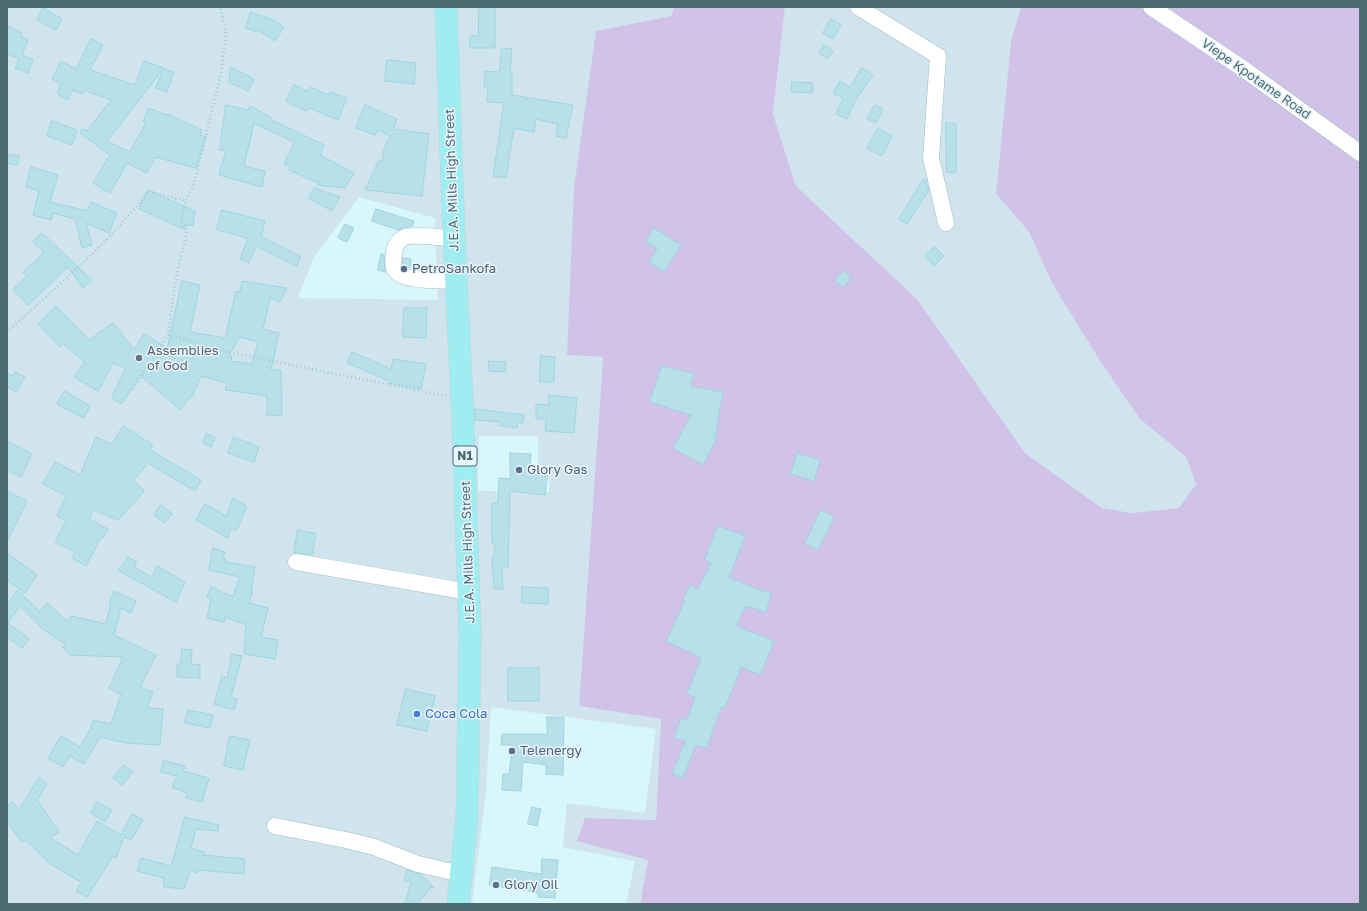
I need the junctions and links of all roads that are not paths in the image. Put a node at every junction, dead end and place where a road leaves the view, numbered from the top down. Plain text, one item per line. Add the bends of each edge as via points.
1 (446, 7) edge
2 (858, 7) edge
3 (1151, 7) edge
4 (1360, 153) edge
5 (946, 223) dead end
6 (454, 238) junction
7 (456, 280) junction
8 (296, 562) dead end
9 (470, 592) junction
10 (274, 826) dead end
11 (461, 874) junction
12 (458, 904) edge

1 - 6 highway, J.E.A. Mills High Street / N1
2 - 5 street via 938,56 931,158
3 - 4 street, Viepe Kpotame Road via 1245,70
6 - 7 highway, J.E.A. Mills High Street / N1
6 - 7 street via 406,237 398,242 394,250 393,266 397,273 404,277
7 - 9 highway, J.E.A. Mills High Street / N1
8 - 9 street
9 - 11 highway, J.E.A. Mills High Street / N1 via 469,756 467,818
10 - 11 street via 346,840 418,864
11 - 12 highway, J.E.A. Mills High Street / N1

